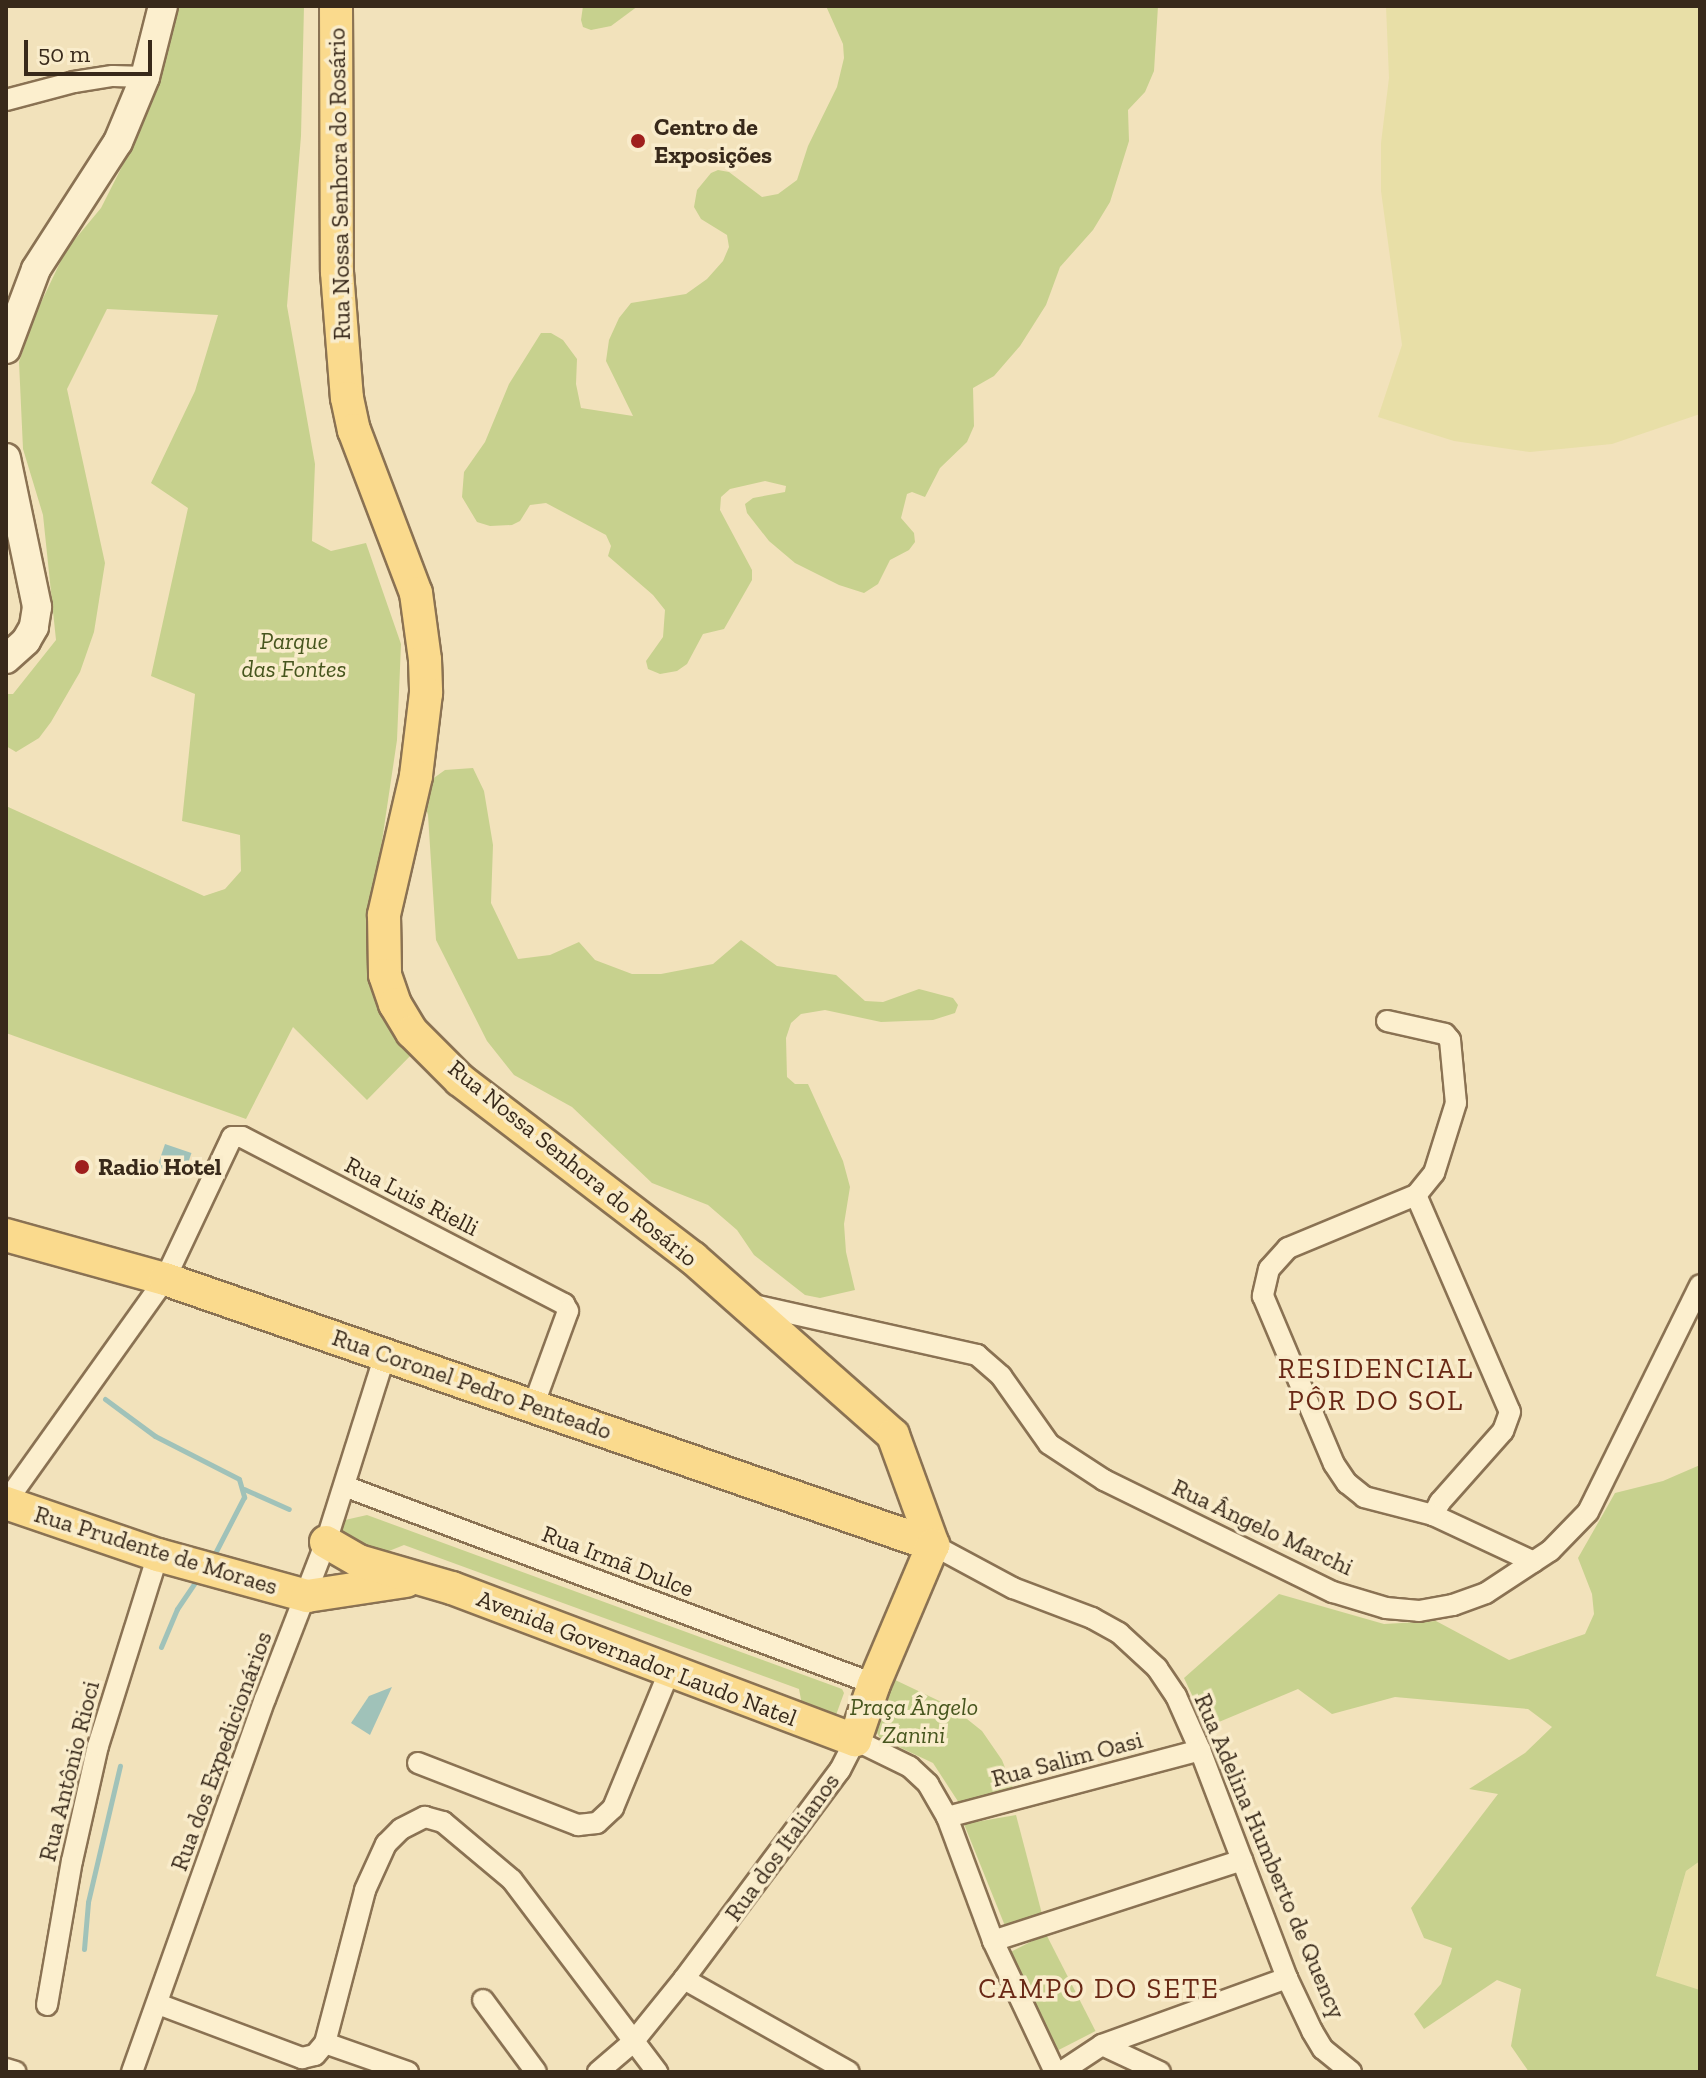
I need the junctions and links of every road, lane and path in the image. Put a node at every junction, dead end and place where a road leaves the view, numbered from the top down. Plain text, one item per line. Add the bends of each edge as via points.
1 (163, 6) edge
2 (336, 6) edge
3 (145, 77) junction
4 (6, 100) edge
5 (6, 349) edge
6 (6, 458) edge
7 (6, 659) edge
8 (1387, 1021) dead end
9 (1416, 1195) junction
10 (6, 1235) edge
11 (165, 1279) junction
12 (1700, 1285) edge
13 (742, 1302) junction
14 (385, 1355) junction
15 (534, 1404) junction
16 (344, 1486) junction
17 (6, 1503) edge
18 (1433, 1515) junction
19 (326, 1542) junction
20 (933, 1545) junction
21 (158, 1555) junction
22 (1534, 1562) junction
23 (417, 1579) junction
24 (307, 1596) junction
25 (670, 1670) junction
26 (874, 1684) junction
27 (855, 1740) junction
28 (1200, 1750) junction
29 (418, 1763) dead end
30 (947, 1817) junction
31 (1242, 1860) junction
32 (993, 1941) junction
33 (1287, 1978) junction
34 (684, 1979) junction
35 (483, 2000) dead end
36 (158, 2004) junction
37 (47, 2005) dead end
38 (633, 2042) junction
39 (325, 2043) junction
40 (1102, 2045) junction
41 (801, 2047) junction
42 (6, 2069) edge
43 (16, 2072) edge
44 (132, 2072) edge
45 (408, 2072) edge
46 (536, 2072) edge
47 (598, 2072) edge
48 (657, 2072) edge
49 (822, 2072) edge
50 (849, 2072) edge
51 (1055, 2072) edge
52 (1061, 2072) edge
53 (1160, 2072) edge
54 (1351, 2072) edge

1 - 3 street
2 - 13 main road, Rua Nossa Senhora do Rosário via 337,272 347,398 354,430 416,593 425,671 416,776 384,915 385,975 412,1032 460,1080 693,1258
3 - 4 street via 74,82
3 - 5 street via 107,164 36,269
6 - 7 street via 37,607 26,641
8 - 9 street via 1445,1034 1450,1040 1456,1103 1434,1173
9 - 18 street via 1510,1412 1503,1431
9 - 18 street via 1288,1248 1269,1269 1263,1296 1334,1464 1347,1483 1364,1497
10 - 11 main road, Rua Coronel Pedro Penteado
11 - 14 main road, Rua Coronel Pedro Penteado
11 - 15 street, Rua Luis Rielli via 228,1141 242,1137 560,1301 568,1311
11 - 17 street
12 - 22 street, Rua Ângelo Marchi via 1588,1512
13 - 20 main road, Rua Nossa Senhora do Rosário via 893,1435
13 - 22 street, Rua Ângelo Marchi via 977,1355 1001,1376 1038,1433 1063,1454 1104,1480 1333,1592 1386,1608 1419,1611 1486,1593
14 - 15 main road, Rua Coronel Pedro Penteado
14 - 16 street, Rua dos Expedicionários
15 - 20 main road, Rua Coronel Pedro Penteado
16 - 19 street, Rua dos Expedicionários
16 - 26 street, Rua Irmã Dulce
17 - 21 main road, Rua Prudente de Moraes
18 - 22 street
19 - 23 main road, Avenida Governador Laudo Natel via 359,1561
19 - 24 street, Rua dos Expedicionários
20 - 26 main road, Rua dos Italianos
20 - 28 street, Rua Adelina Humberto de Quency via 1013,1588 1119,1633 1157,1668
21 - 24 main road, Rua Prudente de Moraes
21 - 37 street, Rua Antônio Rioci via 98,1746
23 - 24 main road, Avenida Governador Laudo Natel
23 - 25 main road, Avenida Governador Laudo Natel
24 - 36 street, Rua dos Expedicionários via 265,1699
25 - 27 main road, Avenida Governador Laudo Natel
25 - 29 street via 613,1808 597,1823 578,1825
26 - 27 main road, Rua dos Italianos
27 - 30 street via 910,1767 928,1784
27 - 34 street, Rua dos Italianos via 840,1770
28 - 30 street, Rua Salim Oasi
28 - 31 street, Rua Adelina Humberto de Quency
30 - 32 street
31 - 32 street
31 - 33 street, Rua Adelina Humberto de Quency
32 - 51 street
33 - 40 street
33 - 54 street, Rua Adelina Humberto de Quency via 1323,2049
34 - 38 street, Rua dos Italianos
34 - 41 street
35 - 46 street
36 - 39 street via 302,2058 315,2055
36 - 44 street, Rua dos Expedicionários
38 - 39 street via 512,1880 443,1822 425,1817 386,1844 365,1890
38 - 47 street, Rua dos Italianos
38 - 48 street
39 - 45 street
40 - 52 street
40 - 53 street
41 - 49 street
41 - 50 street
42 - 43 street

